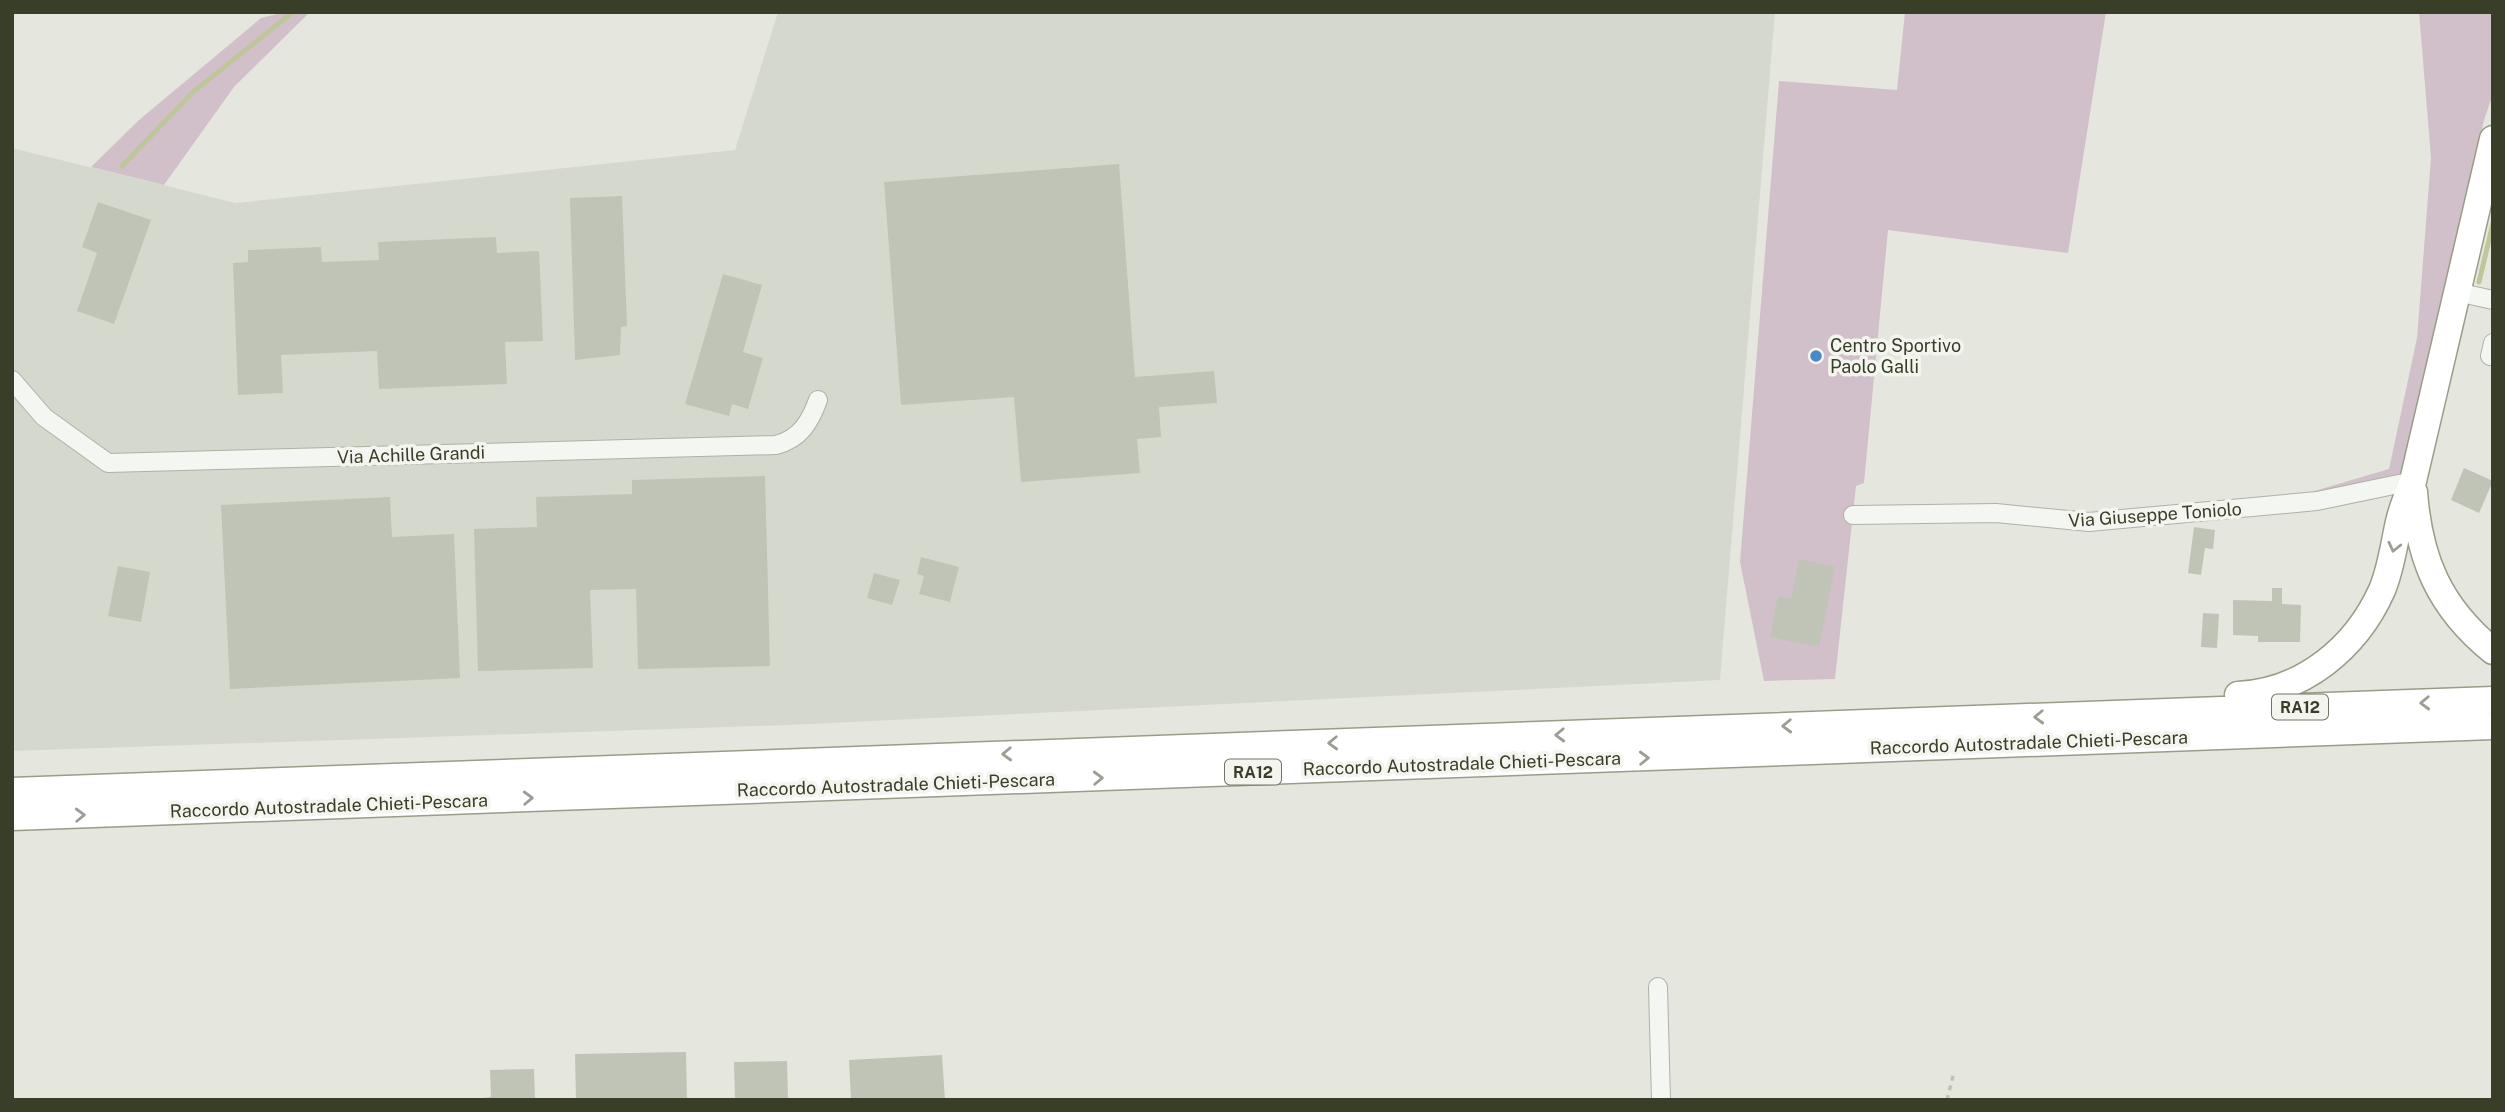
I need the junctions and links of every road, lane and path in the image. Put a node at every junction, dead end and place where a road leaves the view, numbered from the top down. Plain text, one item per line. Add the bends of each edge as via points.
1 (2493, 139) edge
2 (2456, 292) junction
3 (2493, 300) edge
4 (12, 380) edge
5 (818, 400) dead end
6 (2413, 481) junction
7 (1853, 515) dead end
8 (2457, 616) junction
9 (2493, 638) edge
10 (2493, 651) edge
11 (2493, 700) edge
12 (2107, 715) junction
13 (2493, 726) edge
14 (12, 791) edge
15 (12, 817) edge
16 (1658, 987) dead end
17 (1954, 1072) dead end
18 (1661, 1100) edge
19 (1947, 1100) edge

1 - 2 highway
2 - 3 street
2 - 6 highway
4 - 5 street, Via Achille Grandi via 44,417 108,463 776,445 800,433
6 - 7 street, Via Giuseppe Toniolo via 2317,501 2089,522 1996,513
6 - 8 highway via 2422,551
6 -> 12 highway via 2379,596 2352,637 2318,668 2294,682 2256,694 2134,700
8 - 9 street
8 - 10 highway
11 -> 12 highway, Raccordo Autostradale Chieti-Pescara / RA12
12 -> 14 highway, Raccordo Autostradale Chieti-Pescara / RA12
15 -> 13 highway, Raccordo Autostradale Chieti-Pescara / RA12
16 - 18 street
17 - 19 path

